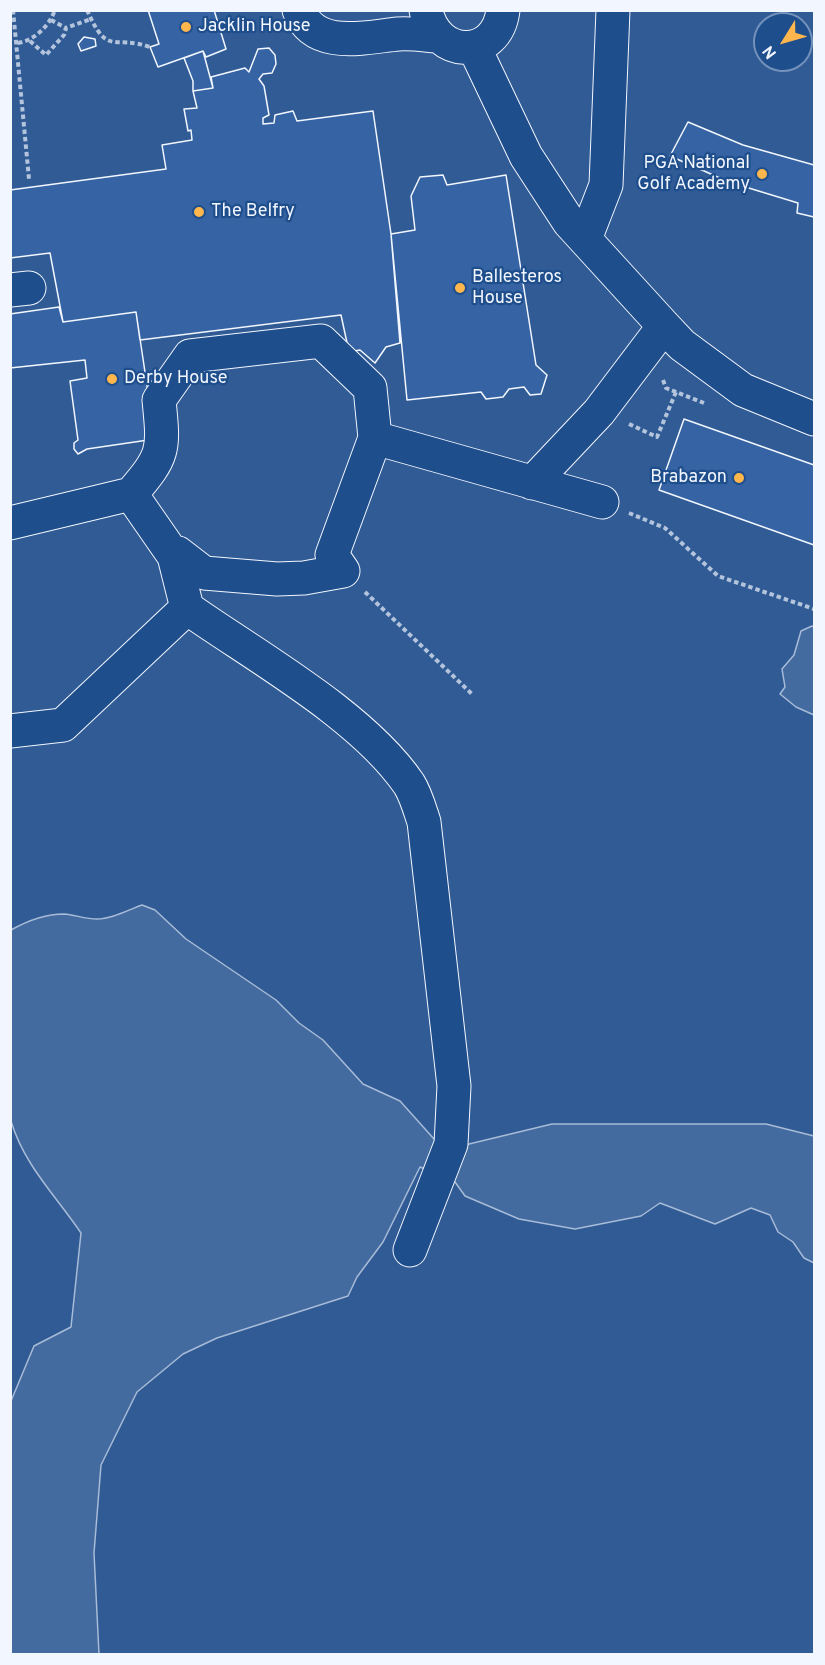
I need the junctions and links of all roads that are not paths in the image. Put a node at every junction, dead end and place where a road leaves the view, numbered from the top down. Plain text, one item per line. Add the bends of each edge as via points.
1 (299, 10) edge
2 (503, 10) edge
3 (613, 10) edge
4 (431, 23) edge
5 (474, 47) junction
6 (585, 239) junction
7 (664, 326) junction
8 (814, 419) edge
9 (382, 449) junction
10 (532, 483) junction
11 (131, 494) junction
12 (601, 502) road end
13 (10, 523) edge
14 (190, 601) junction
15 (10, 731) edge
16 (410, 1250) dead end

1 - 4 lane via 318,33 361,40
2 - 5 lane via 494,34
3 - 6 lane via 606,185
4 - 5 lane via 449,45
5 - 6 lane via 526,156 569,222
6 - 7 lane
7 - 8 lane via 682,345 743,390
7 - 10 lane via 599,412
9 - 10 lane
9 - 11 lane via 370,388 321,341 190,356 159,400 163,444 152,470
9 - 14 lane via 332,555 343,571 277,579
10 - 12 lane
11 - 13 lane
11 - 14 lane via 174,556
14 - 15 lane via 63,725
14 - 16 lane via 383,753 410,785 424,822 454,1086 451,1144

